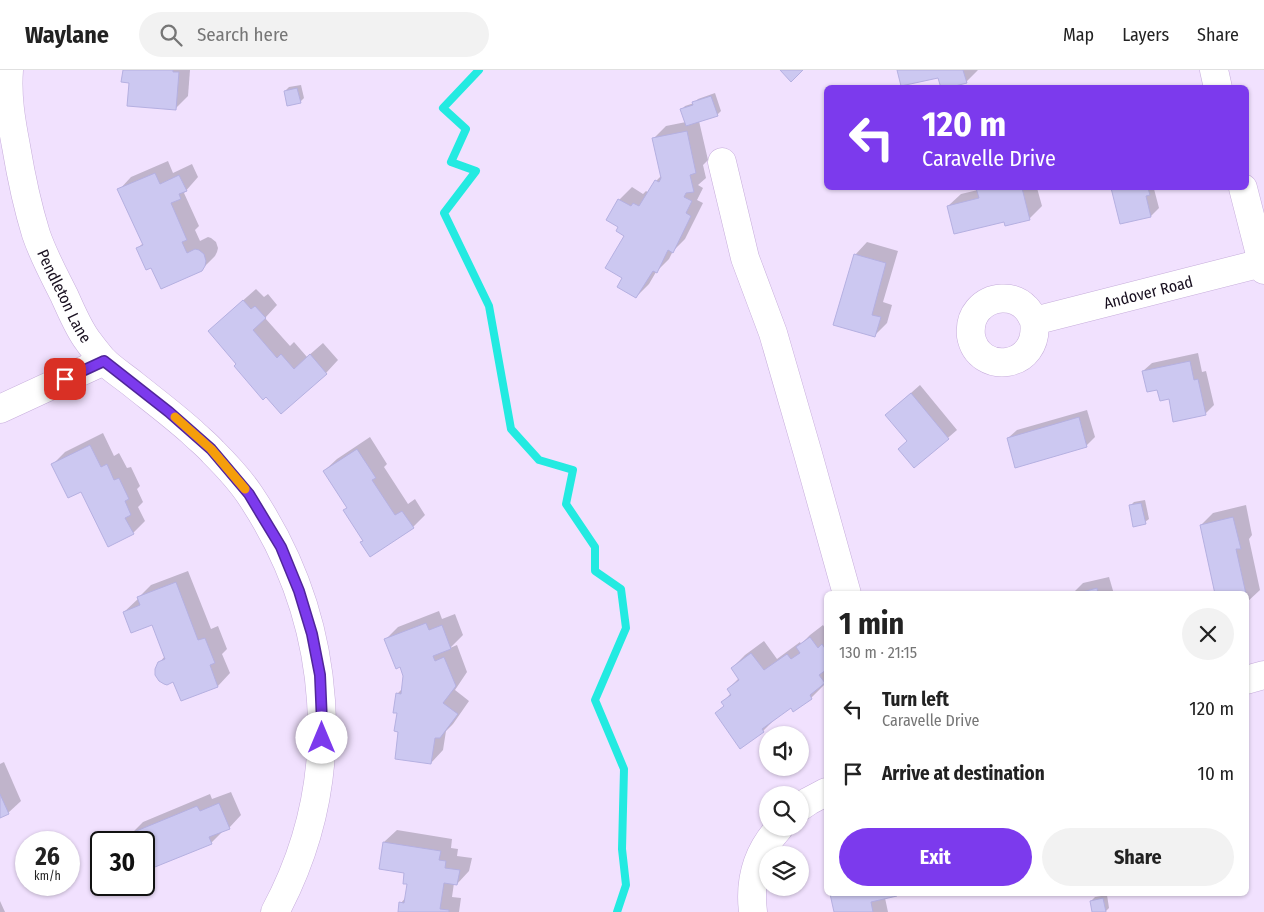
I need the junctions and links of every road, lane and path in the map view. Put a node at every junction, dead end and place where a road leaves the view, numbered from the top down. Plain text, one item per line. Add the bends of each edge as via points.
1 (9, 70) edge
2 (1214, 70) edge
3 (1217, 85) edge
4 (722, 162) dead end
5 (1244, 190) edge
6 (1263, 267) edge
7 (1034, 321) dead end
8 (104, 361) junction
9 (0, 409) edge
10 (846, 591) edge
11 (1264, 675) edge
12 (1249, 679) edge
13 (824, 793) edge
14 (809, 800) edge
15 (772, 836) edge
16 (274, 912) edge
17 (753, 912) edge

1 - 8 street, Pendleton Lane via 10,112 24,191 37,235 86,338
2 - 3 street
4 - 10 street via 745,258 772,333
5 - 6 street
6 - 7 street, Andover Road
8 - 9 street
8 - 16 street, Pendleton Lane via 211,449 243,486 281,547 299,591 320,675 320,768 314,808 302,849 287,889
11 - 12 street
13 - 14 street
15 - 17 street via 754,873

